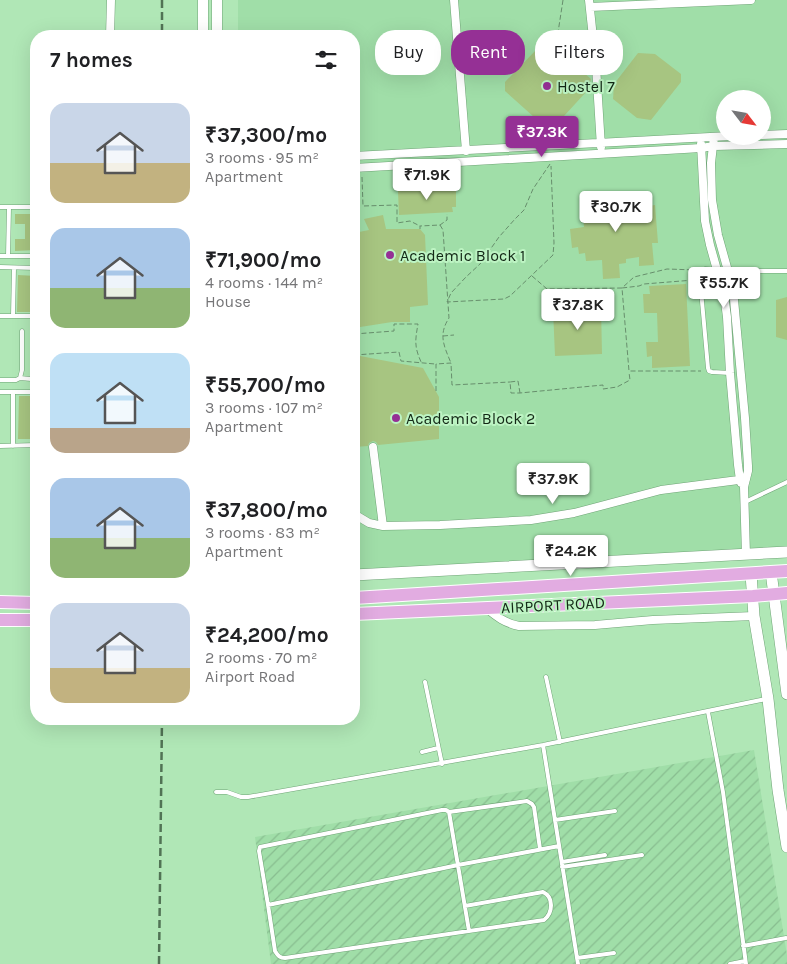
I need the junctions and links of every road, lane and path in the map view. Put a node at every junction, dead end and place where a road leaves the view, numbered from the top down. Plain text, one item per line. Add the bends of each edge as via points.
1 (111, 0) edge
2 (203, 0) edge
3 (217, 0) edge
4 (454, 0) edge
5 (563, 0) edge
6 (752, 0) edge
7 (613, 3) edge
8 (590, 4) edge
9 (110, 30) edge
10 (203, 30) edge
11 (217, 30) edge
12 (558, 30) edge
13 (593, 30) edge
14 (596, 75) edge
15 (787, 134) edge
16 (771, 135) edge
17 (701, 137) junction
18 (714, 137) joint
19 (601, 144) junction
20 (787, 144) edge
21 (714, 146) junction
22 (702, 148) junction
23 (466, 151) junction
24 (602, 153) junction
25 (360, 156) edge
26 (360, 171) edge
27 (362, 174) dead end
28 (0, 207) edge
29 (9, 207) junction
30 (30, 207) edge
31 (447, 214) dead end
32 (440, 225) junction
33 (0, 256) edge
34 (8, 256) junction
35 (30, 256) edge
36 (0, 267) edge
37 (14, 268) junction
38 (30, 268) edge
39 (717, 270) junction
40 (702, 271) junction
41 (728, 271) junction
42 (787, 271) edge
43 (532, 276) junction
44 (700, 279) junction
45 (622, 288) junction
46 (447, 302) junction
47 (0, 316) edge
48 (13, 316) junction
49 (30, 316) edge
50 (22, 331) dead end
51 (360, 334) edge
52 (454, 335) dead end
53 (442, 336) junction
54 (360, 355) edge
55 (451, 363) junction
56 (422, 364) junction
57 (436, 364) junction
58 (629, 371) junction
59 (709, 371) junction
60 (730, 373) junction
61 (20, 378) junction
62 (30, 379) edge
63 (0, 380) edge
64 (510, 382) junction
65 (436, 391) dead end
66 (0, 392) edge
67 (14, 392) junction
68 (30, 392) edge
69 (520, 393) junction
70 (0, 446) edge
71 (14, 446) junction
72 (30, 446) edge
73 (373, 447) dead end
74 (743, 482) junction
75 (787, 482) edge
76 (745, 502) junction
77 (360, 518) edge
78 (383, 526) junction
79 (787, 552) edge
80 (746, 554) junction
81 (787, 571) edge
82 (772, 572) junction
83 (751, 574) junction
84 (360, 575) edge
85 (787, 593) edge
86 (774, 594) junction
87 (753, 596) junction
88 (360, 598) edge
89 (0, 602) edge
90 (30, 603) edge
91 (486, 608) junction
92 (360, 614) edge
93 (754, 616) junction
94 (0, 620) edge
95 (30, 620) edge
96 (546, 677) dead end
97 (425, 682) dead end
98 (787, 694) edge
99 (768, 699) junction
100 (708, 712) junction
101 (560, 742) junction
102 (543, 745) junction
103 (438, 748) junction
104 (422, 752) dead end
105 (442, 764) junction
106 (216, 792) dead end
107 (615, 811) dead end
108 (449, 812) junction
109 (555, 820) junction
110 (559, 846) junction
111 (787, 847) edge
112 (540, 849) junction
113 (605, 855) dead end
114 (642, 855) dead end
115 (562, 862) junction
116 (458, 865) junction
117 (562, 867) junction
118 (268, 904) junction
119 (465, 906) junction
120 (469, 931) junction
121 (786, 938) edge
122 (743, 946) junction
123 (614, 952) dead end
124 (577, 958) junction
125 (746, 962) edge
126 (578, 964) edge
127 (730, 964) edge

1 - 9 street
2 - 10 street
3 - 11 street
4 - 23 street
5 - 12 path
6 - 7 street
7 - 8 street
8 - 13 street
14 - 19 street
15 - 16 street
17 - 18 street
17 - 19 street
17 - 22 street
18 - 21 street
19 - 23 street
19 - 24 street
20 - 21 street
21 - 22 street
21 - 41 street via 712,200
22 - 24 street
22 - 39 street via 705,221
23 - 25 street
24 - 26 street
27 - 32 path via 363,206 397,204 397,223 410,221 420,227
28 - 29 lane
29 - 30 lane
29 - 34 lane
31 - 32 path
32 - 46 path via 443,230
33 - 34 lane
34 - 35 lane
36 - 37 lane
37 - 38 lane
37 - 48 lane
39 - 40 lane
39 - 41 lane
39 - 60 street via 727,317
40 - 44 lane
40 - 45 path via 667,269 634,277
41 - 42 lane
41 - 74 street via 735,303 745,418 748,466
43 - 45 path via 547,289
43 - 46 path via 504,299
43 - 46 path via 553,255 551,163 533,189 524,210 480,264 451,292
44 - 45 path
44 - 59 lane
45 - 58 path
46 - 53 path via 448,318
47 - 48 lane
48 - 49 lane
50 - 61 lane
51 - 56 path via 394,331 394,324 418,324 415,344
52 - 53 path
53 - 55 path
54 - 56 path via 399,352 401,362
55 - 57 path
55 - 64 path via 452,385
56 - 57 path
57 - 65 path
58 - 59 path
58 - 69 path via 630,380 616,387 603,389 603,385
59 - 60 lane
60 - 74 street
61 - 62 lane
61 - 63 lane
64 - 69 path via 518,381
64 - 69 path via 511,394
66 - 67 lane
67 - 68 lane
67 - 71 lane
70 - 71 lane
71 - 72 lane
73 - 78 street
74 - 76 street
74 - 78 street via 661,490 574,513 531,520
75 - 76 lane
76 - 80 street
77 - 78 street
79 - 80 main road
80 - 84 main road
81 - 82 main road
82 - 83 main road
82 - 86 main road
83 - 87 main road
83 - 88 main road
85 - 86 main road, AIRPORT ROAD
86 - 87 main road, AIRPORT ROAD
86 - 98 main road
87 - 91 main road, AIRPORT ROAD
87 - 93 main road
89 - 90 main road
91 - 92 main road, AIRPORT ROAD
91 - 93 street via 508,624 519,626
93 - 99 main road
94 - 95 main road
96 - 101 lane
97 - 103 lane
99 - 100 lane
99 - 111 main road
100 - 101 lane
100 - 122 lane via 723,792
101 - 102 lane
102 - 105 lane
102 - 109 lane
103 - 104 lane
103 - 105 lane
105 - 106 lane via 248,797
107 - 109 lane
108 - 112 lane via 527,801 534,807
108 - 116 lane
108 - 118 lane via 442,810 260,847
109 - 110 lane
110 - 112 lane
110 - 115 lane
112 - 116 lane
113 - 115 lane
114 - 117 lane
115 - 117 lane
116 - 118 lane
116 - 119 lane
117 - 124 lane
118 - 120 lane via 275,951 281,958
119 - 120 lane
119 - 120 lane via 543,892 550,898 551,911 544,920
121 - 122 lane
122 - 125 lane
123 - 124 lane
124 - 126 lane
125 - 127 lane

